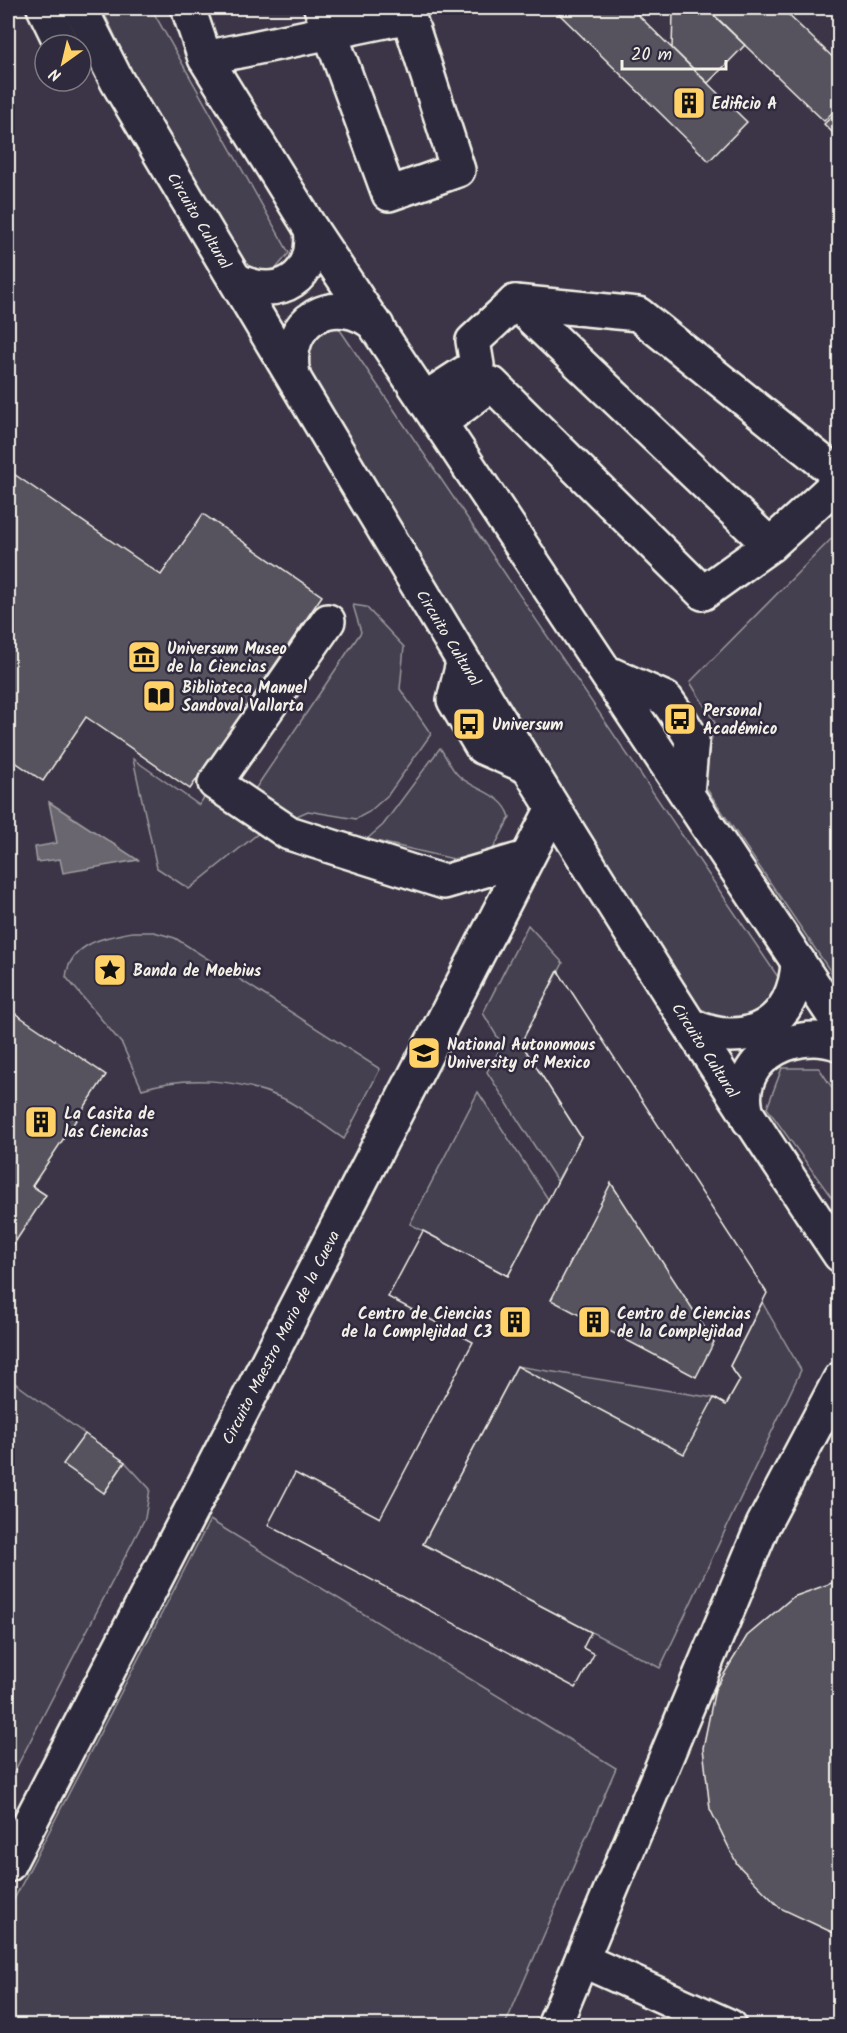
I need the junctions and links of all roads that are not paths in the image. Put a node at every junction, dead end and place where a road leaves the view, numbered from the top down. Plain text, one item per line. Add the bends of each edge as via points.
1 (44, 8) edge
2 (80, 8) edge
3 (188, 8) edge
4 (407, 12) edge
5 (326, 20) edge
6 (56, 33) edge
7 (205, 58) junction
8 (95, 63) edge
9 (311, 229) junction
10 (236, 280) junction
11 (515, 302) junction
12 (378, 327) junction
13 (293, 375) junction
14 (433, 410) junction
15 (840, 476) edge
16 (840, 481) edge
17 (770, 545) junction
18 (328, 621) dead end
19 (553, 808) junction
20 (525, 858) junction
21 (798, 961) junction
22 (692, 1026) junction
23 (840, 1026) edge
24 (840, 1044) edge
25 (750, 1121) junction
26 (840, 1255) edge
27 (840, 1378) edge
28 (8, 1865) edge
29 (582, 1960) junction
30 (554, 2025) edge
31 (729, 2025) edge

1 - 6 street
2 - 8 street, Circuito Cultural
3 - 7 street
4 - 5 street
4 - 5 street via 458,170 389,194
5 - 7 street
7 - 9 street
8 - 10 street, Circuito Cultural
9 - 10 street via 312,254 290,283 262,290
9 - 12 street
10 - 13 street, Circuito Cultural
11 - 14 street via 473,341 477,365
11 - 15 street via 638,315
11 - 17 street
12 - 13 street via 353,311 324,312 311,319 302,327 291,350
12 - 14 street
13 - 19 street, Circuito Cultural
14 - 17 street via 492,384 703,593
14 - 21 street
16 - 17 street
18 - 20 street via 215,783 289,833 444,882
19 - 20 street, Circuito Maestro Mario de la Cueva
19 - 22 street, Circuito Cultural
20 - 28 street, Circuito Maestro Mario de la Cueva
21 - 22 street via 793,994 785,1008 759,1030 725,1036
21 - 23 street
22 - 25 street, Circuito Cultural
24 - 25 street via 810,1037 776,1047 762,1059 746,1089 744,1107
25 - 26 street, Circuito Cultural
27 - 29 street via 763,1525
29 - 30 street
29 - 31 street

